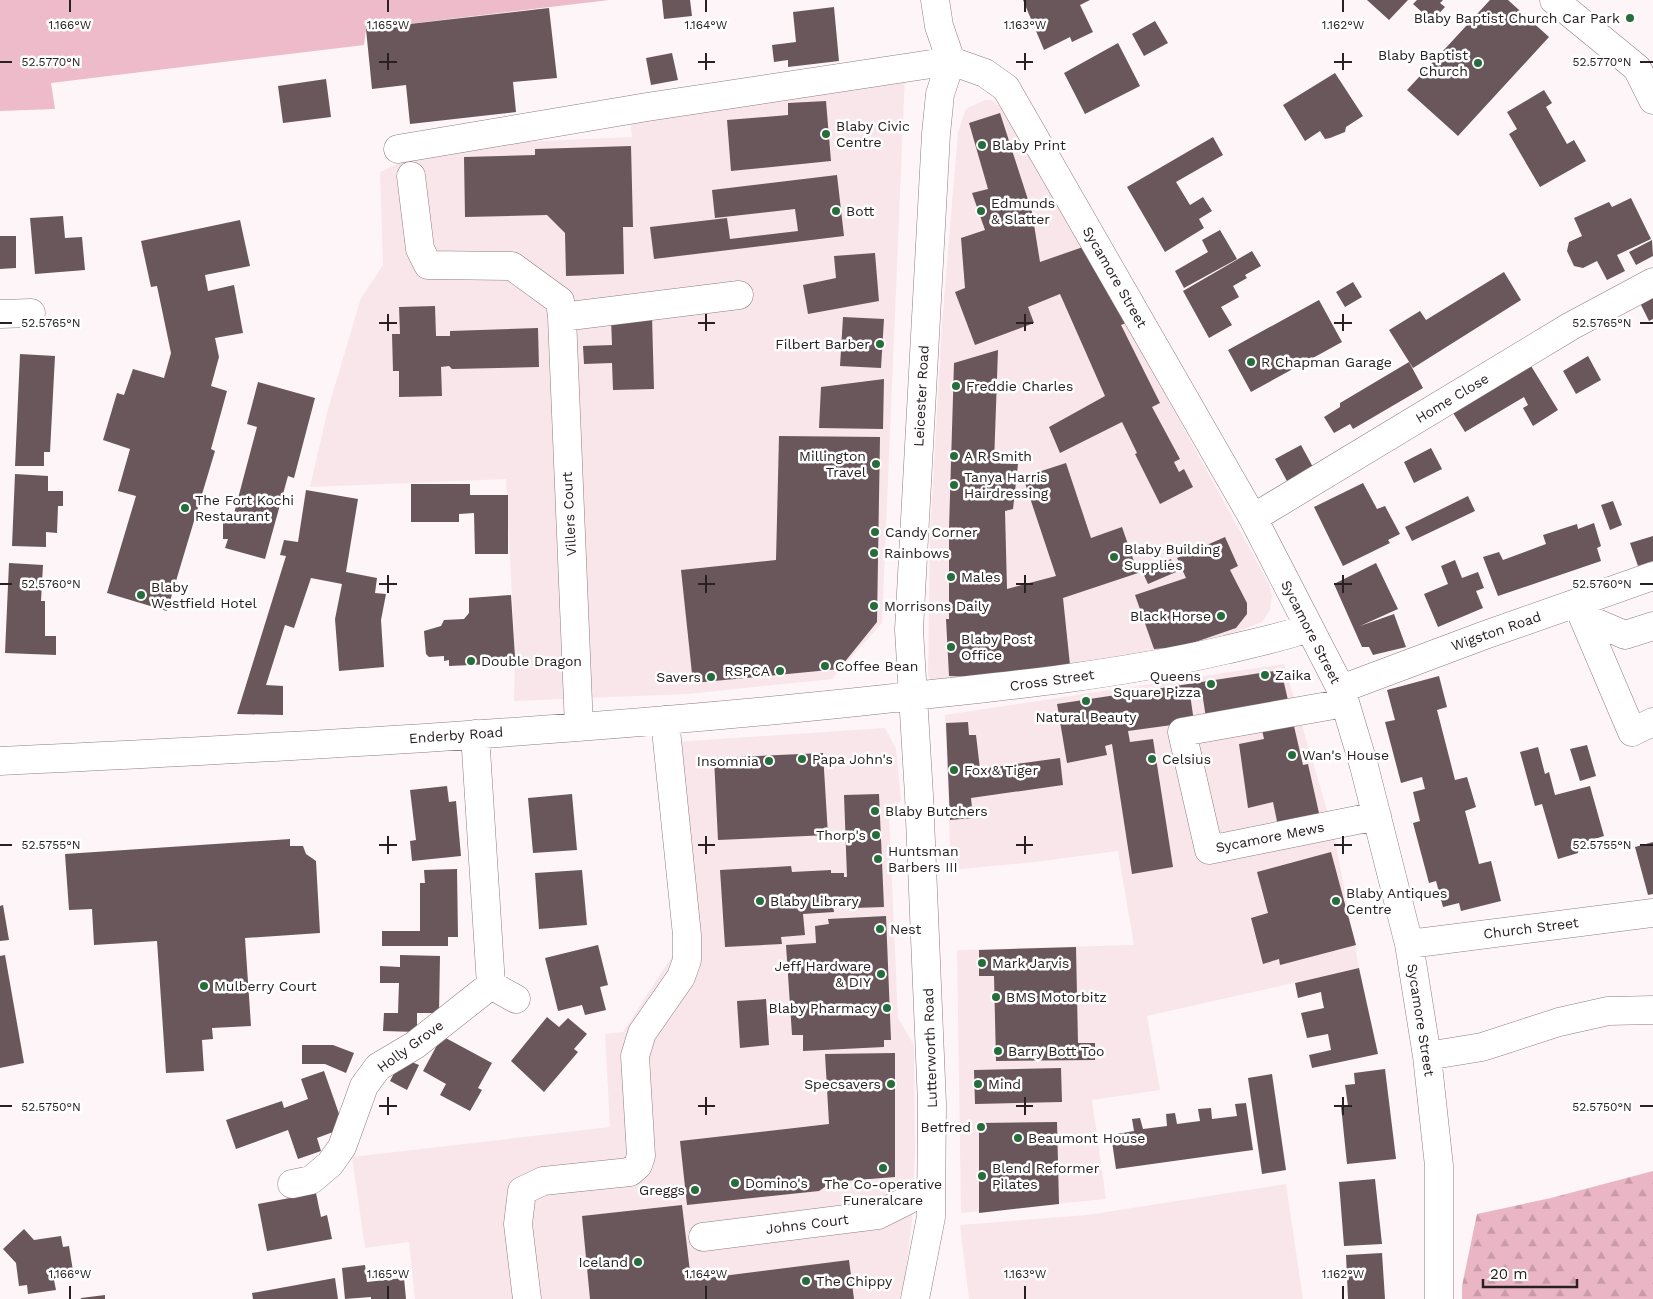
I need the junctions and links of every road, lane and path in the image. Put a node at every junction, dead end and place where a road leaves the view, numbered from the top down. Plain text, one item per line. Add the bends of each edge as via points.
1 (935, 0) edge
2 (1554, 0) edge
3 (951, 61) junction
4 (1645, 62) edge
5 (1653, 100) edge
6 (398, 149) dead end
7 (411, 176) dead end
8 (1653, 282) edge
9 (740, 294) dead end
10 (561, 309) junction
11 (31, 313) dead end
12 (0, 314) edge
13 (1253, 518) junction
14 (1653, 576) edge
15 (1580, 610) junction
16 (1653, 626) edge
17 (1308, 628) junction
18 (912, 696) junction
19 (1343, 696) junction
20 (665, 720) junction
21 (1653, 722) edge
22 (579, 727) junction
23 (475, 734) junction
24 (0, 761) edge
25 (919, 796) joint
26 (1376, 816) junction
27 (1653, 914) edge
28 (1409, 944) junction
29 (491, 984) junction
30 (516, 999) dead end
31 (1653, 1010) edge
32 (1427, 1056) junction
33 (292, 1184) dead end
34 (908, 1200) dead end
35 (703, 1237) dead end
36 (527, 1299) edge
37 (915, 1299) edge
38 (1439, 1299) edge

1 - 3 street via 939,26
2 - 4 street
3 - 6 street
3 - 13 street, Sycamore Street via 984,72 1006,88
3 - 18 street, Leicester Road via 940,94 936,134 921,373 909,630
4 - 5 street
7 - 10 street via 420,249 428,265 512,266
8 - 13 street, Home Close via 1571,326
9 - 10 street
10 - 22 street, Villers Court
11 - 12 street
13 - 17 street, Sycamore Street
14 - 15 street, Wigston Road
15 - 16 street via 1625,635
15 - 19 street, Wigston Road via 1459,644
15 - 21 street via 1632,732
17 - 18 street, Cross Street via 1175,661 1057,681
17 - 19 street, Sycamore Street
18 - 20 street, Enderby Road
18 - 25 street, Leicester Road
19 - 26 street, Sycamore Street
19 - 26 street, Sycamore Mews via 1182,732 1208,850
20 - 22 street, Enderby Road
20 - 36 street via 687,960 681,977 642,1033 635,1056 641,1156 638,1165 630,1172 544,1181 522,1191 518,1224
22 - 23 street, Enderby Road
23 - 24 street, Enderby Road
23 - 29 street
25 - 37 street, Lutterworth Road via 932,1124 931,1218
26 - 28 street, Sycamore Street
27 - 28 street, Church Street
28 - 32 street, Sycamore Street
29 - 30 street
29 - 33 street, Holly Grove via 415,1045 378,1066 364,1086 342,1147 330,1164 312,1180
31 - 32 street via 1608,1011 1559,1022 1482,1047
32 - 38 street, Sycamore Street via 1439,1166
34 - 35 street, Johns Court via 878,1215

